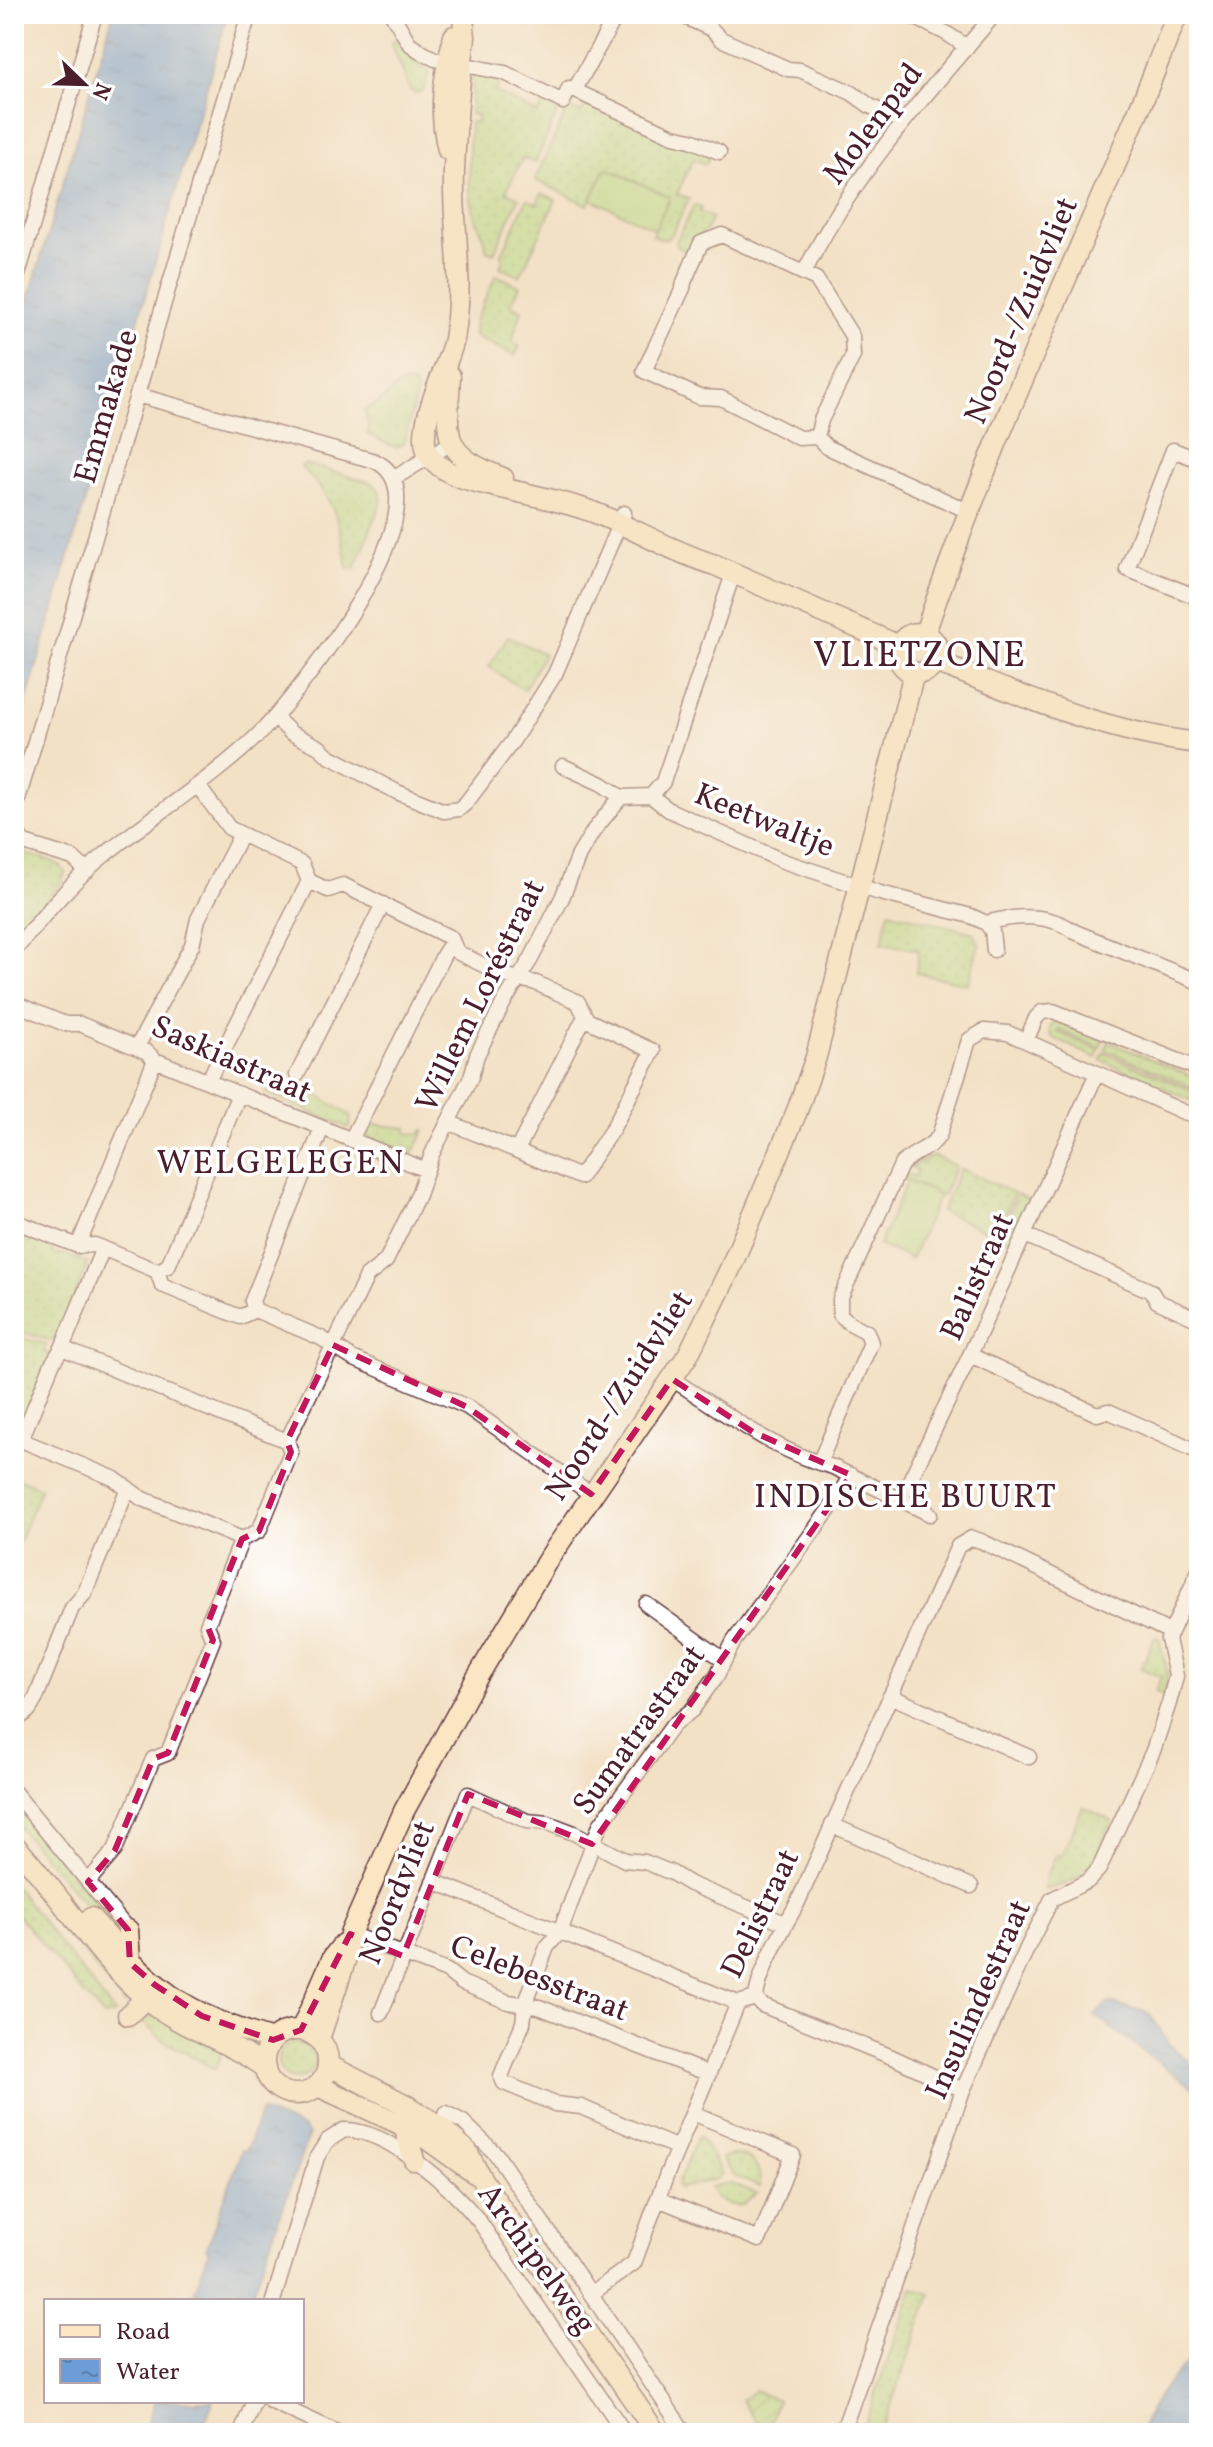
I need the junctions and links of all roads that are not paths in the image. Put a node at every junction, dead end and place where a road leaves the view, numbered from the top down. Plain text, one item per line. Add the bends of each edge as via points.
1 (95, 14) edge
2 (249, 14) edge
3 (392, 14) edge
4 (617, 14) edge
5 (670, 14) edge
6 (908, 14) edge
7 (995, 14) edge
8 (1178, 14) edge
9 (463, 16) edge
10 (967, 47) junction
11 (455, 63) junction
12 (574, 91) junction
13 (903, 122) junction
14 (719, 152) dead end
15 (804, 273) junction
16 (14, 288) edge
17 (450, 356) junction
18 (137, 395) junction
19 (817, 437) junction
20 (451, 443) junction
21 (430, 456) junction
22 (1199, 460) edge
23 (397, 476) junction
24 (968, 511) junction
25 (621, 519) junction
26 (724, 570) junction
27 (1199, 598) edge
28 (925, 633) junction
29 (899, 646) junction
30 (936, 662) junction
31 (914, 673) junction
32 (275, 717) junction
33 (1199, 743) edge
34 (563, 766) dead end
35 (198, 786) junction
36 (651, 796) junction
37 (621, 797) junction
38 (14, 813) edge
39 (14, 830) edge
40 (241, 834) junction
41 (87, 871) junction
42 (309, 881) junction
43 (862, 887) junction
44 (383, 904) junction
45 (986, 923) junction
46 (454, 945) junction
47 (994, 950) dead end
48 (14, 951) edge
49 (517, 979) junction
50 (1199, 982) edge
51 (14, 1003) edge
52 (587, 1020) junction
53 (1026, 1041) junction
54 (137, 1047) junction
55 (155, 1060) junction
56 (1199, 1069) edge
57 (1097, 1073) junction
58 (297, 1075) dead end
59 (208, 1081) junction
60 (239, 1094) junction
61 (1199, 1119) edge
62 (448, 1122) junction
63 (322, 1128) junction
64 (351, 1140) junction
65 (517, 1150) junction
66 (426, 1170) junction
67 (14, 1221) edge
68 (1025, 1235) junction
69 (78, 1246) junction
70 (103, 1248) junction
71 (157, 1271) junction
72 (255, 1310) junction
73 (1199, 1320) edge
74 (333, 1345) junction
75 (62, 1348) junction
76 (970, 1355) junction
77 (672, 1379) junction
78 (287, 1441) junction
79 (1199, 1452) edge
80 (819, 1463) junction
81 (851, 1475) junction
82 (128, 1488) junction
83 (591, 1494) junction
84 (901, 1499) junction
85 (930, 1514) dead end
86 (242, 1539) junction
87 (1199, 1570) edge
88 (646, 1604) dead end
89 (1170, 1632) junction
90 (724, 1660) junction
91 (890, 1696) junction
92 (14, 1722) edge
93 (1029, 1757) dead end
94 (14, 1792) edge
95 (832, 1825) junction
96 (14, 1830) edge
97 (592, 1844) junction
98 (14, 1845) edge
99 (433, 1881) junction
100 (88, 1882) junction
101 (971, 1886) dead end
102 (785, 1923) junction
103 (128, 1930) joint
104 (560, 1932) junction
105 (350, 1934) junction
106 (403, 1956) junction
107 (130, 1963) junction
108 (146, 1998) junction
109 (756, 1998) junction
110 (738, 2003) junction
111 (525, 2004) junction
112 (381, 2013) dead end
113 (128, 2015) dead end
114 (310, 2034) junction
115 (273, 2040) junction
116 (328, 2065) junction
117 (265, 2068) junction
118 (709, 2074) junction
119 (318, 2086) junction
120 (963, 2090) junction
121 (446, 2113) joint
122 (693, 2113) junction
123 (424, 2116) junction
124 (404, 2125) junction
125 (678, 2148) junction
126 (414, 2160) junction
127 (482, 2180) junction
128 (658, 2199) junction
129 (591, 2294) junction
130 (274, 2299) edge
131 (253, 2403) edge
132 (274, 2403) edge
133 (241, 2433) edge
134 (339, 2433) edge
135 (625, 2433) edge
136 (656, 2433) edge
137 (685, 2433) edge
138 (842, 2433) edge

1 - 16 street
2 - 18 street, Emmakade
3 - 11 street via 409,43
4 - 12 street
5 - 13 street via 852,93
6 - 10 street
7 - 10 street, Molenpad
8 - 24 main road, Noord-/Zuidvliet
9 - 11 main road via 454,35
10 - 13 street, Molenpad
11 - 12 street via 505,73 563,102 569,88
11 - 17 main road via 442,92 460,268
12 - 14 street
13 - 15 street, Molenpad via 857,184
15 - 19 street via 816,279 854,343
15 - 19 street via 722,235 701,243 644,371 699,397 721,398 799,438
17 - 20 main road
17 - 21 main road via 427,423 425,446
18 - 23 street via 375,461
18 - 38 street, Emmakade
19 - 24 street via 827,447
20 - 21 street
20 - 25 main road via 478,469
21 - 23 street
21 - 25 main road via 464,478
22 - 27 street via 1173,450 1127,569
23 - 32 street via 398,510 372,579
24 - 28 main road, Noord-/Zuidvliet
25 - 26 main road via 688,557
25 - 32 street via 555,674 466,803 451,811 435,809 397,792 291,733
26 - 29 main road
26 - 36 street via 663,782
28 - 29 main road via 909,634
28 - 30 main road via 938,647
29 - 31 main road via 903,668
30 - 31 main road via 929,671
30 - 33 main road via 1108,726
31 - 43 main road, Noord-/Zuidvliet
32 - 35 street
34 - 37 street
35 - 40 street via 229,828
35 - 41 street
36 - 37 street
36 - 43 street, Keetwaltje via 669,810 783,861
37 - 49 street, Willem Loréstraat via 586,841
39 - 41 street via 24,843 73,858
40 - 42 street via 302,864
40 - 54 street via 198,919 192,945
41 - 48 street
42 - 44 street via 328,890 343,885
42 - 59 street
43 - 45 street, Keetwaltje
43 - 77 main road, Noord-/Zuidvliet via 808,1083 715,1303
44 - 46 street via 451,938
44 - 58 street
45 - 47 street
45 - 50 street via 1019,915 1065,925
46 - 49 street via 457,952
46 - 64 street
49 - 52 street via 578,1002
49 - 62 street, Willem Loréstraat
51 - 54 street, Saskiastraat
52 - 65 street
52 - 65 street via 653,1051 613,1128 580,1177
53 - 56 street via 1036,1018 1053,1011
53 - 57 street
53 - 80 street via 994,1030 969,1040 939,1136 901,1165 840,1299 840,1314 867,1332 871,1343
54 - 55 street, Saskiastraat
55 - 59 street, Saskiastraat
55 - 69 street
57 - 61 street
57 - 68 street, Balistraat
59 - 60 street, Saskiastraat
60 - 63 street, Saskiastraat
60 - 71 street via 168,1266
62 - 65 street
62 - 66 street, Willem Loréstraat
63 - 64 street, Saskiastraat
63 - 72 street via 252,1301
64 - 66 street, Saskiastraat
66 - 74 street, Willem Loréstraat via 386,1261 367,1276
67 - 69 street
68 - 73 street via 1151,1291 1157,1301
68 - 76 street, Balistraat
69 - 70 street
70 - 71 street
70 - 75 street
71 - 72 street via 162,1285 240,1317
72 - 74 street
74 - 78 street, Willem Loréstraat
74 - 83 street via 467,1407
75 - 78 street
75 - 82 street via 21,1440
76 - 79 street via 1097,1414 1108,1411
76 - 84 street, Balistraat
77 - 80 street via 753,1432
77 - 83 main road, Noord-/Zuidvliet
78 - 86 street, Willem Loréstraat via 291,1452 259,1531
80 - 81 street
81 - 84 street
81 - 90 street, Sumatrastraat
82 - 86 street
82 - 92 street via 35,1700
83 - 105 main road, Noord-/Zuidvliet via 446,1733 386,1848
84 - 85 street
86 - 100 street, Willem Loréstraat via 207,1625 213,1640 168,1753 153,1759 115,1850
87 - 89 street, Insulindestraat
88 - 90 street
89 - 91 street, Delistraat via 972,1538 953,1554
89 - 120 street, Insulindestraat via 1175,1684 1131,1800 1093,1877 1048,1904
90 - 97 street, Sumatrastraat via 692,1710 673,1725 600,1825
91 - 93 street
91 - 95 street, Delistraat
94 - 100 street
95 - 101 street
95 - 102 street, Delistraat
96 - 107 main road
97 - 99 street, Noordvliet via 468,1794
97 - 102 street
97 - 104 street, Sumatrastraat
98 - 108 main road via 105,1957
99 - 104 street
99 - 106 street, Noordvliet
100 - 103 street
102 - 109 street, Delistraat
103 - 107 main road
104 - 110 street
104 - 111 street, Sumatrastraat via 547,1947
105 - 106 street, Celebesstraat
105 - 114 main road, Noord-/Zuidvliet via 333,1957
106 - 111 street, Celebesstraat via 508,2002
106 - 112 street, Noordvliet
107 - 115 main road via 202,2016
108 - 113 main road
108 - 117 main road via 178,2022
109 - 110 street, Delistraat
109 - 120 street
110 - 118 street, Delistraat
111 - 118 street, Celebesstraat
111 - 125 street, Sumatrastraat via 523,2023 501,2076 504,2083 555,2104 581,2107
114 - 115 main road via 281,2034
114 - 116 main road via 325,2048
115 - 117 main road
116 - 119 main road
116 - 123 main road, Archipelweg
117 - 119 main road via 282,2090 301,2094
118 - 122 street, Delistraat
119 - 124 main road, Archipelweg
120 - 138 street, Insulindestraat
121 - 123 main road
121 - 129 street, Archipelweg via 496,2154
122 - 125 street, Delistraat
122 - 128 street via 793,2155 759,2240
123 - 127 main road, Archipelweg via 467,2151
124 - 126 main road
124 - 127 main road, Archipelweg
125 - 128 street, Delistraat
126 - 130 street, Archipelweg via 349,2130 322,2146
126 - 135 street, Archipelweg via 479,2221
127 - 136 main road, Archipelweg
128 - 129 street, Delistraat via 634,2263
129 - 137 street, Archipelweg
131 - 133 street
132 - 134 street

